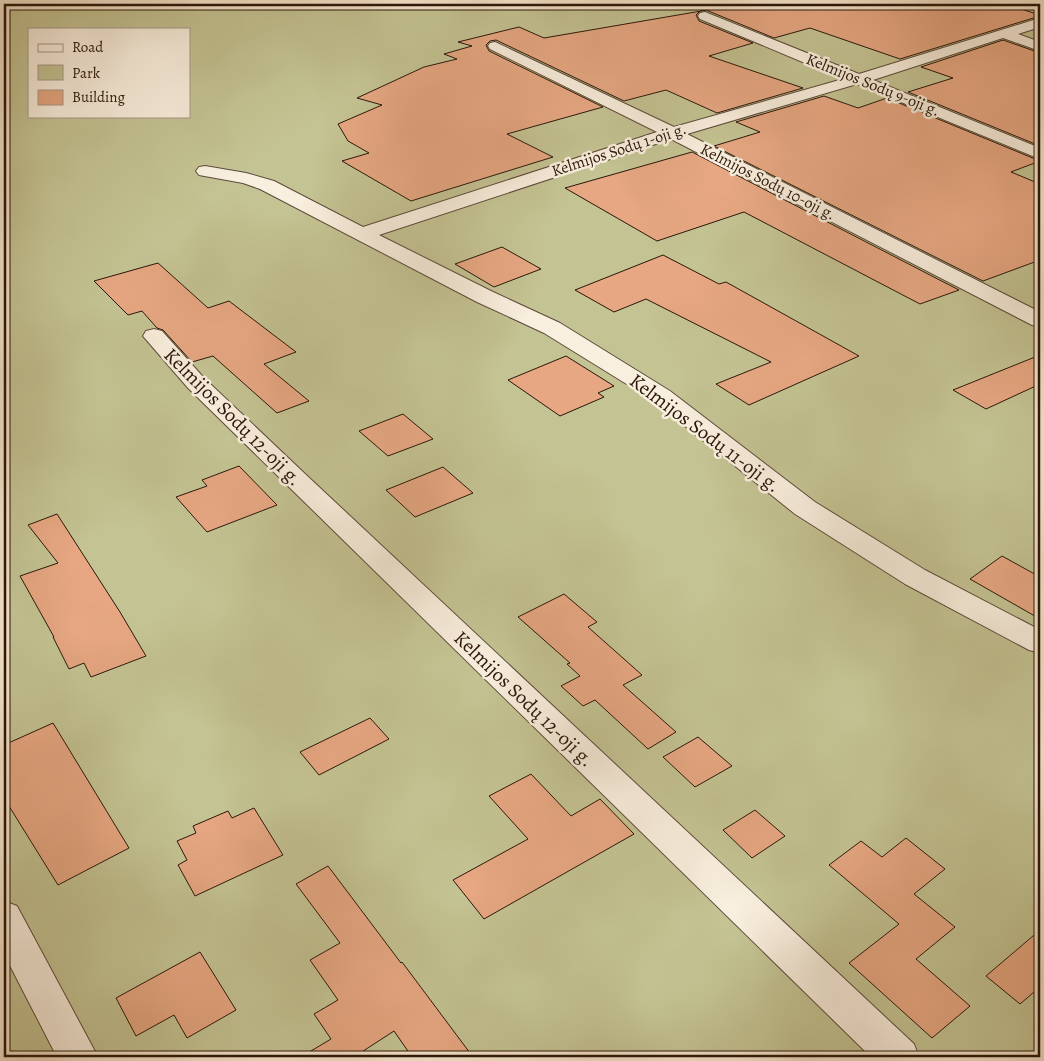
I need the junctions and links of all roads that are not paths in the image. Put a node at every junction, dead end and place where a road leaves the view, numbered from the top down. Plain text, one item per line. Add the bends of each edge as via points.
1 (705, 16) dead end
2 (1040, 22) edge
3 (1005, 34) junction
4 (495, 46) dead end
5 (1040, 46) edge
6 (859, 79) junction
7 (672, 133) junction
8 (1040, 154) edge
9 (206, 171) dead end
10 (364, 233) junction
11 (1040, 320) edge
12 (154, 336) dead end
13 (1040, 643) edge
14 (4, 917) edge
15 (78, 1057) edge
16 (899, 1057) edge

1 - 6 street, Kelmijos Sodų 9-oji g.
2 - 3 street, Kelmijos Sodų 1-oji g.
3 - 5 street
3 - 6 street, Kelmijos Sodų 1-oji g.
4 - 7 street, Kelmijos Sodų 10-oji g.
6 - 7 street, Kelmijos Sodų 1-oji g.
6 - 8 street, Kelmijos Sodų 9-oji g.
7 - 10 street, Kelmijos Sodų 1-oji g.
7 - 11 street, Kelmijos Sodų 10-oji g.
9 - 10 street via 267,185
10 - 13 street, Kelmijos Sodų 11-oji g. via 485,297 552,328 662,396 805,508 915,577
12 - 16 street, Kelmijos Sodų 12-oji g. via 196,383 280,465
14 - 15 street

